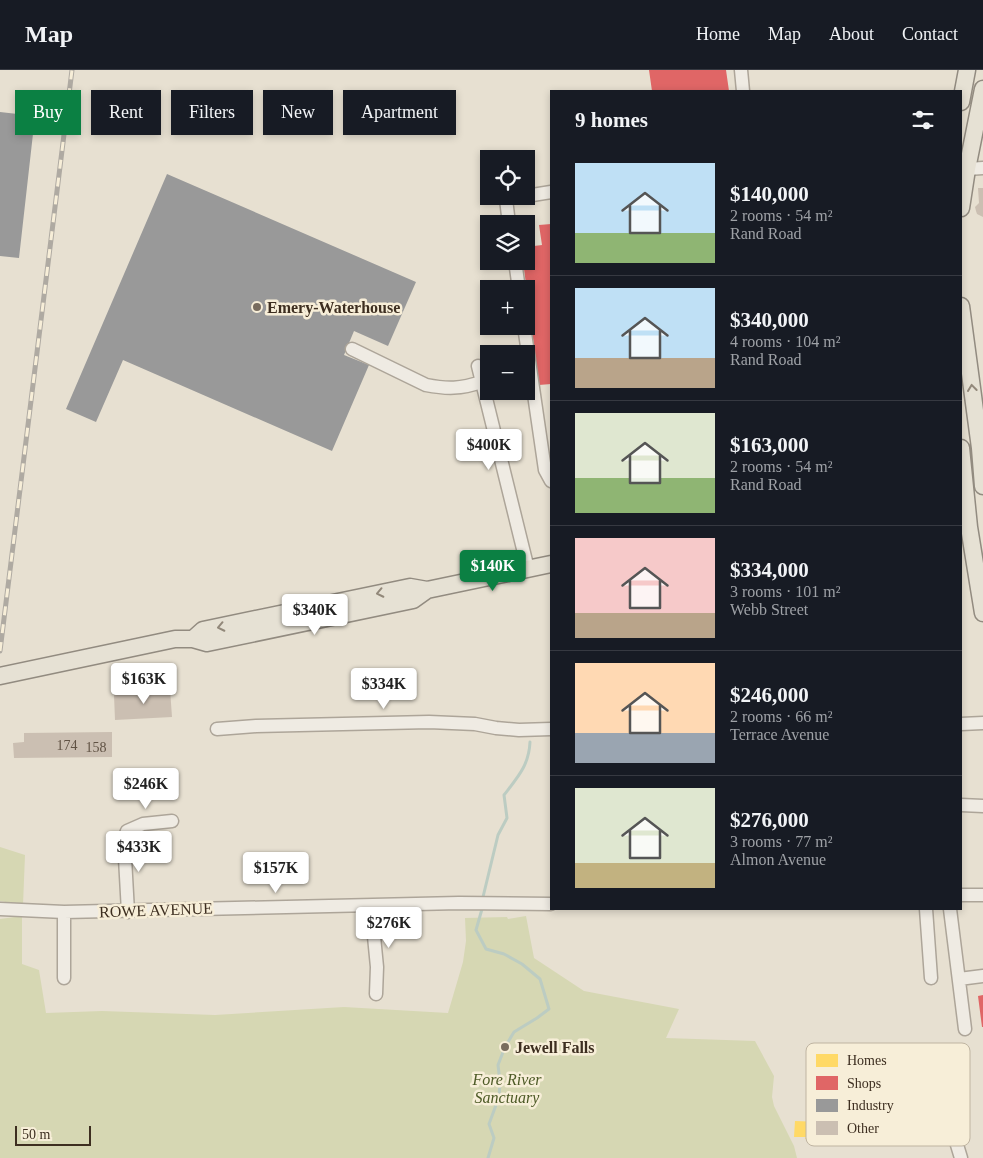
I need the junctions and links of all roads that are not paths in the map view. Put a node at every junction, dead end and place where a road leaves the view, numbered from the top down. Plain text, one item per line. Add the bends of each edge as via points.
1 (741, 70) edge
2 (967, 70) edge
3 (983, 89) edge
4 (743, 90) edge
5 (962, 97) edge
6 (970, 168) edge
7 (550, 192) edge
8 (535, 195) edge
9 (962, 204) edge
10 (962, 313) edge
11 (525, 335) edge
12 (352, 349) dead end
13 (478, 366) dead end
14 (480, 374) edge
15 (480, 383) edge
16 (486, 400) edge
17 (962, 476) edge
18 (982, 476) edge
19 (550, 479) edge
20 (965, 521) edge
21 (550, 564) edge
22 (528, 569) junction
23 (983, 613) edge
24 (0, 676) edge
25 (983, 723) edge
26 (962, 724) edge
27 (217, 729) dead end
28 (550, 730) edge
29 (962, 805) edge
30 (983, 806) edge
31 (172, 821) dead end
32 (962, 895) edge
33 (983, 895) edge
34 (550, 904) edge
35 (371, 906) junction
36 (0, 909) edge
37 (926, 910) edge
38 (950, 910) edge
39 (64, 912) junction
40 (128, 912) junction
41 (983, 976) edge
42 (64, 978) dead end
43 (931, 978) dead end
44 (959, 979) junction
45 (376, 994) dead end
46 (965, 1029) dead end
47 (957, 1146) edge
48 (961, 1158) edge

1 - 4 street
2 - 5 main road
3 - 6 main road
6 - 9 main road
7 - 8 street
18 -> 10 main road
11 - 19 street via 545,470
12 - 15 street via 426,385 452,388
13 - 14 street
16 - 22 street
17 - 18 main road
17 - 20 main road
20 - 23 main road
21 - 22 main road
22 - 24 main road via 427,590 400,589 203,630 194,639 175,639
25 - 26 street
27 - 28 street via 429,722
29 - 30 street
31 - 40 street via 143,824 127,831 124,840
32 - 33 street
34 - 35 street, ROWE AVENUE
35 - 40 street, ROWE AVENUE
35 - 45 street via 377,966
36 - 39 street, ROWE AVENUE
37 - 43 street
38 - 44 street
39 - 40 street, ROWE AVENUE
39 - 42 street
41 - 44 street
44 - 46 street
47 - 48 street

